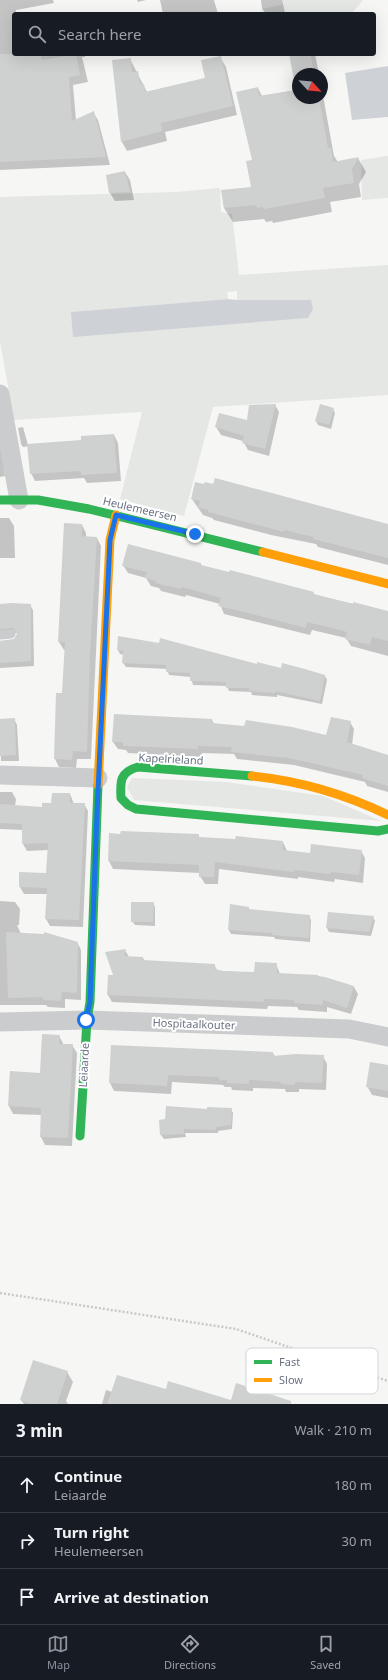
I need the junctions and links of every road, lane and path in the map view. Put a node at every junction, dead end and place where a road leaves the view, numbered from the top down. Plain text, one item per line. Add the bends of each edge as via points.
1 (0, 394) edge
2 (0, 500) edge
3 (19, 500) junction
4 (116, 515) junction
5 (388, 584) edge
6 (11, 634) dead end
7 (0, 635) edge
8 (0, 776) edge
9 (98, 778) junction
10 (388, 815) edge
11 (388, 829) edge
12 (86, 1020) junction
13 (0, 1022) edge
14 (388, 1037) edge
15 (80, 1136) dead end
16 (0, 1293) edge
17 (292, 1348) edge
18 (378, 1378) edge
19 (388, 1381) edge

1 - 3 street
2 - 3 street, Heulemeersen
3 - 4 street, Heulemeersen via 38,500
4 - 5 street, Heulemeersen
4 - 9 street, Leiaarde via 110,540
6 - 7 lane
8 - 9 street
9 - 12 street, Leiaarde via 90,1002
10 - 11 street, Kapelrieland via 327,789 283,779 138,767 129,770 123,776 120,785 121,798 136,809 378,831
12 - 13 street, Hospitaalkouter
12 - 14 street, Hospitaalkouter via 349,1029
12 - 15 street, Leiaarde
16 - 17 path via 236,1329
18 - 19 path

